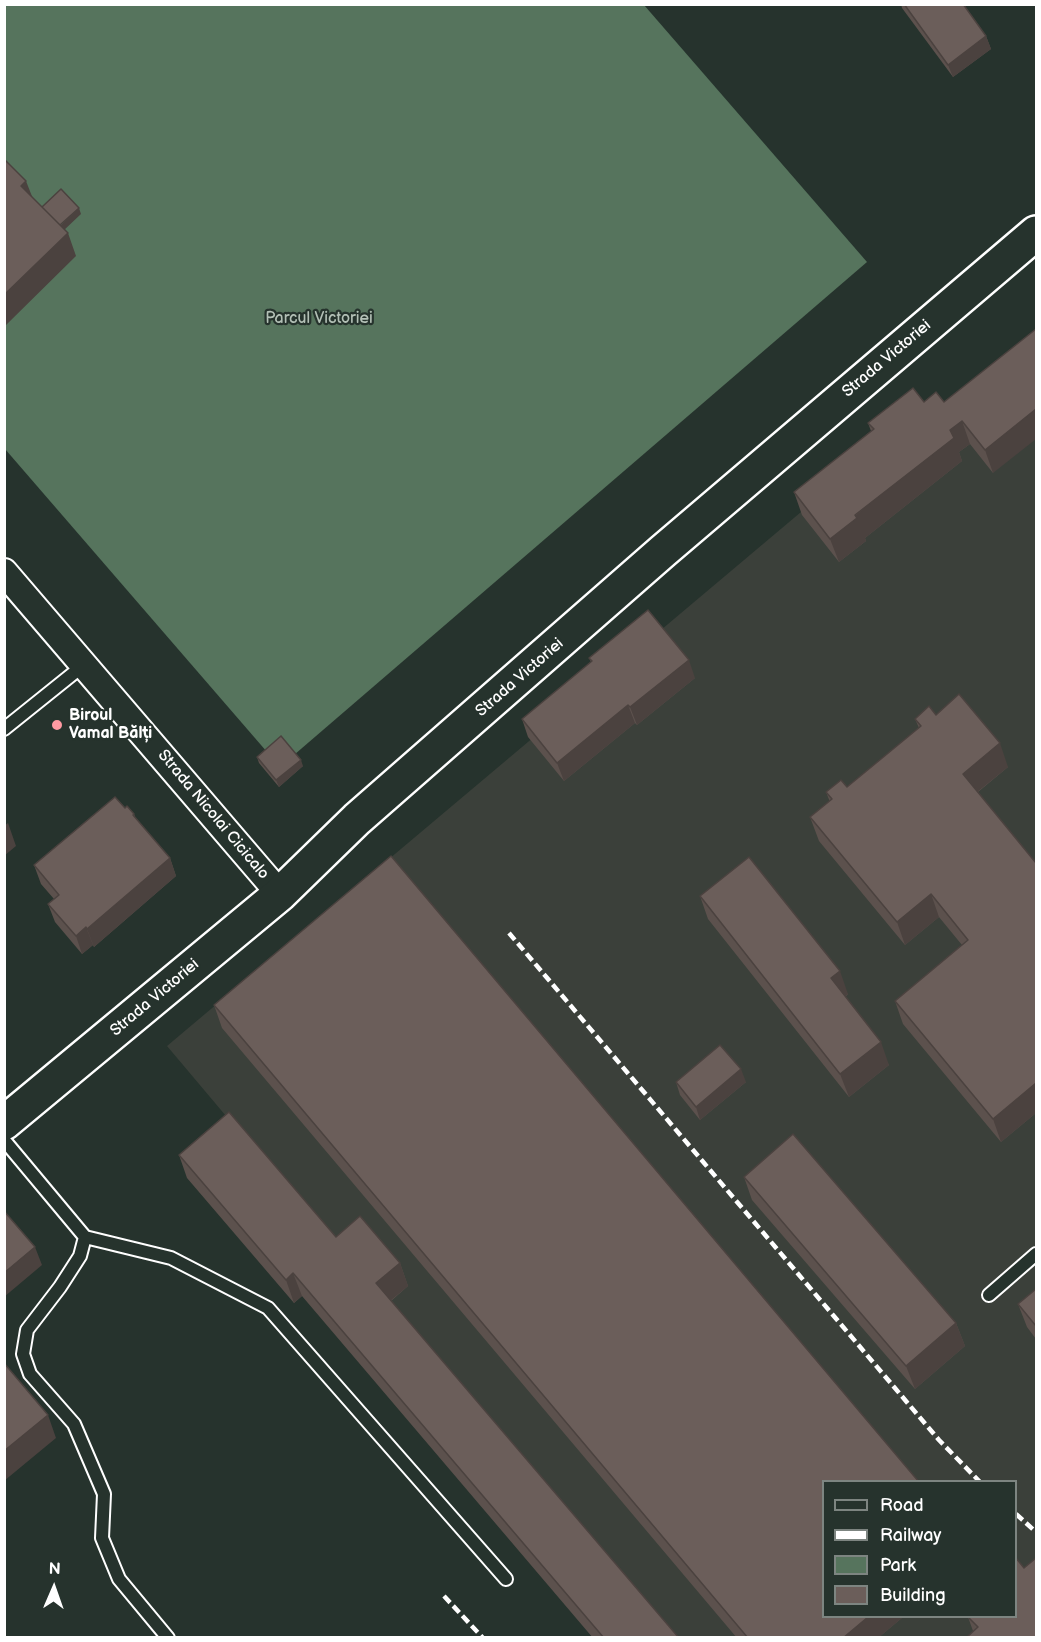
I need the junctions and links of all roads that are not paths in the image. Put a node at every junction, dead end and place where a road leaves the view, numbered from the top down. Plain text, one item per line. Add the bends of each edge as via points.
1 (1036, 233) edge
2 (4, 572) edge
3 (85, 664) junction
4 (4, 729) edge
5 (280, 894) junction
6 (4, 1123) edge
7 (4, 1140) edge
8 (85, 1237) junction
9 (1036, 1254) edge
10 (989, 1295) dead end
11 (506, 1579) dead end
12 (168, 1638) edge

1 - 5 street, Strada Victoriei via 366,811
2 - 3 street, Strada Nicolai Cicicalo
3 - 4 lane
3 - 5 street, Strada Nicolai Cicicalo
5 - 6 street, Strada Victoriei
7 - 8 lane
8 - 11 lane via 171,1258 268,1308
8 - 12 lane via 80,1256 27,1330 23,1354 30,1374 74,1424 104,1494 102,1538 118,1579
9 - 10 lane

